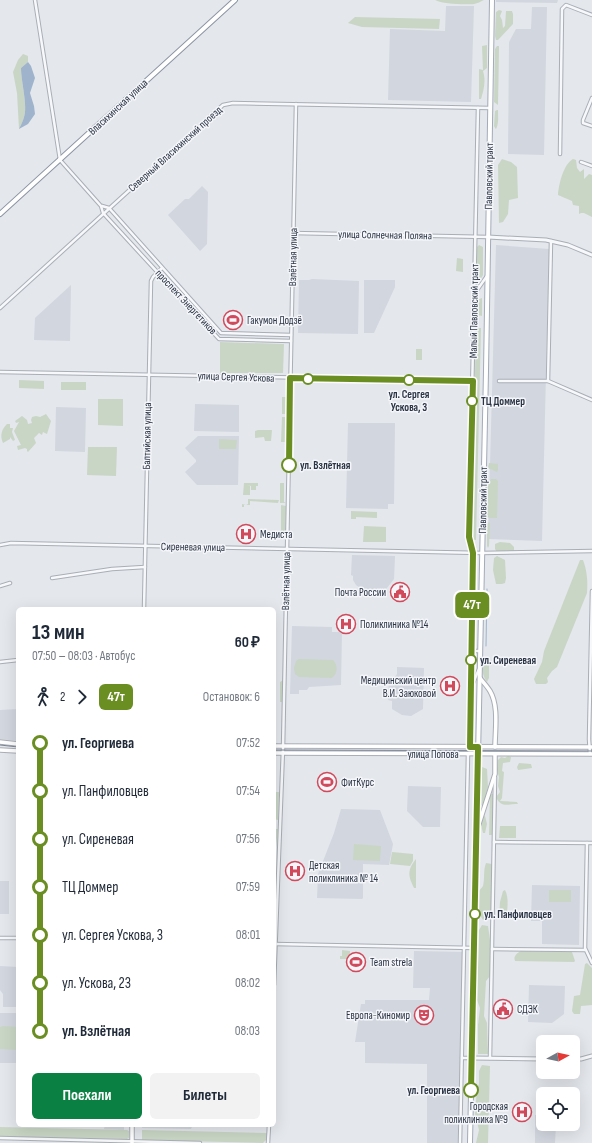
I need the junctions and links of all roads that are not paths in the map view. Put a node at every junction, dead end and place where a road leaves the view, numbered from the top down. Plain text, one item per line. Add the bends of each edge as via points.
1 (35, 0) edge
2 (235, 0) edge
3 (492, 0) edge
4 (592, 15) edge
5 (592, 98) edge
6 (296, 104) junction
7 (478, 108) junction
8 (490, 108) junction
9 (592, 126) edge
10 (560, 154) dead end
11 (60, 160) junction
12 (581, 162) dead end
13 (592, 166) edge
14 (102, 206) junction
15 (109, 208) junction
16 (103, 213) junction
17 (0, 214) edge
18 (293, 233) junction
19 (476, 236) junction
20 (488, 237) junction
21 (551, 240) junction
22 (592, 255) edge
23 (162, 268) junction
24 (158, 272) junction
25 (488, 275) junction
26 (475, 294) junction
27 (0, 308) edge
28 (259, 334) junction
29 (291, 335) junction
30 (259, 340) junction
31 (291, 341) junction
32 (0, 372) edge
33 (149, 375) junction
34 (290, 378) junction
35 (499, 380) dead end
36 (473, 381) junction
37 (548, 381) junction
38 (592, 400) edge
39 (0, 545) edge
40 (145, 546) junction
41 (287, 548) junction
42 (592, 551) edge
43 (473, 553) junction
44 (482, 553) junction
45 (145, 567) junction
46 (52, 578) dead end
47 (10, 583) dead end
48 (0, 586) edge
49 (592, 591) edge
50 (144, 607) edge
51 (471, 651) junction
52 (480, 651) junction
53 (16, 660) edge
54 (0, 662) edge
55 (480, 666) junction
56 (480, 678) junction
57 (470, 691) junction
58 (0, 742) edge
59 (16, 744) edge
60 (276, 746) edge
61 (284, 746) junction
62 (396, 746) junction
63 (470, 747) junction
64 (478, 747) junction
65 (495, 747) junction
66 (554, 747) junction
67 (590, 747) edge
68 (0, 750) edge
69 (16, 751) edge
70 (276, 753) edge
71 (283, 753) junction
72 (396, 754) junction
73 (468, 754) junction
74 (478, 754) junction
75 (495, 754) junction
76 (554, 754) junction
77 (591, 754) edge
78 (495, 774) junction
79 (476, 836) junction
80 (494, 842) junction
81 (587, 843) junction
82 (592, 843) edge
83 (276, 920) edge
84 (0, 938) edge
85 (16, 938) edge
86 (276, 944) edge
87 (465, 948) junction
88 (474, 948) junction
89 (492, 949) junction
90 (585, 950) junction
91 (592, 963) edge
92 (592, 1056) edge
93 (462, 1058) junction
94 (472, 1058) junction
95 (490, 1058) junction
96 (536, 1059) edge
97 (580, 1059) edge
98 (132, 1127) edge
99 (268, 1127) edge
100 (0, 1138) edge
101 (132, 1142) edge
102 (200, 1143) edge
103 (268, 1143) edge
104 (460, 1143) edge
105 (470, 1143) edge

1 - 11 street
2 - 11 main road, Власихинская улица
3 - 8 main road, Павловский тракт
4 - 10 street via 566,5 562,9
5 - 9 street via 583,123
6 - 7 street, Северный Власихинский проезд
6 - 15 street, Северный Власихинский проезд via 223,105
6 - 18 street, Взлётная улица
7 - 8 street, Северный Власихинский проезд
7 - 19 street
8 - 20 main road, Павловский тракт
11 - 14 street
11 - 17 main road, Власихинская улица
12 - 13 street
14 - 15 street
14 - 16 street
15 - 16 street, Северный Власихинский проезд
15 - 23 street, проспект Энергетиков
16 - 24 street, проспект Энергетиков
16 - 27 street, Северный Власихинский проезд
18 - 19 street, улица Солнечная Поляна
18 - 29 street, Взлётная улица
19 - 20 street, улица Солнечная Поляна
19 - 26 street, Малый Павловский тракт
20 - 21 street
20 - 25 main road, Павловский тракт
21 - 22 street
21 - 37 street
23 - 24 street, Балтийская улица
23 - 28 street, проспект Энергетиков via 221,333
24 - 30 street, проспект Энергетиков via 219,339
24 - 33 street, Балтийская улица via 151,281
25 - 26 street
25 - 44 main road, Павловский тракт
26 - 36 street, Малый Павловский тракт
28 - 29 street, проспект Энергетиков
28 - 30 street
29 - 31 street, Взлётная улица
30 - 31 street, проспект Энергетиков
31 - 34 street, Взлётная улица
32 - 33 street, улица Сергея Ускова
33 - 34 street, улица Сергея Ускова
33 - 40 street, Балтийская улица
34 - 36 street, улица Сергея Ускова
34 - 41 street, Взлётная улица
35 - 37 street
36 - 43 street, Малый Павловский тракт via 469,537
37 - 38 street
39 - 40 street, Сиреневая улица via 11,543
40 - 41 street, Сиреневая улица
40 - 45 street, Балтийская улица
41 - 43 street, Сиреневая улица
41 - 61 street, Взлётная улица
42 - 44 street, Сиреневая улица
43 - 44 street, Сиреневая улица
43 - 51 street, Малый Павловский тракт
44 - 52 main road, Павловский тракт
45 - 46 street
45 - 50 street, Балтийская улица
47 - 48 street
49 - 67 street
51 - 52 street
51 - 57 street, Малый Павловский тракт
52 - 55 main road, Павловский тракт
53 - 54 street
55 - 56 main road, Павловский тракт
55 - 57 street
56 - 64 main road, Павловский тракт
56 - 65 main road via 492,696
57 - 63 street, Малый Павловский тракт
58 - 59 main road
60 - 61 main road, улица Попова
61 - 62 main road, улица Попова
61 - 71 street, Взлётная улица
62 - 63 main road, улица Попова
62 - 72 main road
63 - 64 main road, улица Попова
64 - 65 main road, улица Попова
64 - 74 main road, Павловский тракт
65 - 66 main road, улица Попова
66 - 67 main road, улица Попова
66 - 76 main road
67 - 77 street
68 - 69 main road
70 - 71 main road, улица Попова
71 - 72 main road, улица Попова
71 - 83 street, Взлётная улица
72 - 73 main road, улица Попова
73 - 74 main road, улица Попова
73 - 87 street
74 - 75 main road, улица Попова
74 - 79 main road, Павловский тракт
75 - 76 main road, улица Попова
75 - 78 main road
76 - 77 main road, улица Попова
78 - 79 main road
78 - 80 street
79 - 88 main road, Павловский тракт
80 - 81 street
80 - 89 street
81 - 82 street
81 - 90 street
84 - 85 street
86 - 87 street
87 - 88 street
87 - 93 street
88 - 94 main road, Павловский тракт
89 - 90 street
89 - 95 street
90 - 91 street
92 - 97 street
93 - 94 street
93 - 104 street
94 - 95 street
94 - 105 main road, Павловский тракт
95 - 96 street
98 - 101 main road
99 - 103 street
100 - 101 street
101 - 102 street

